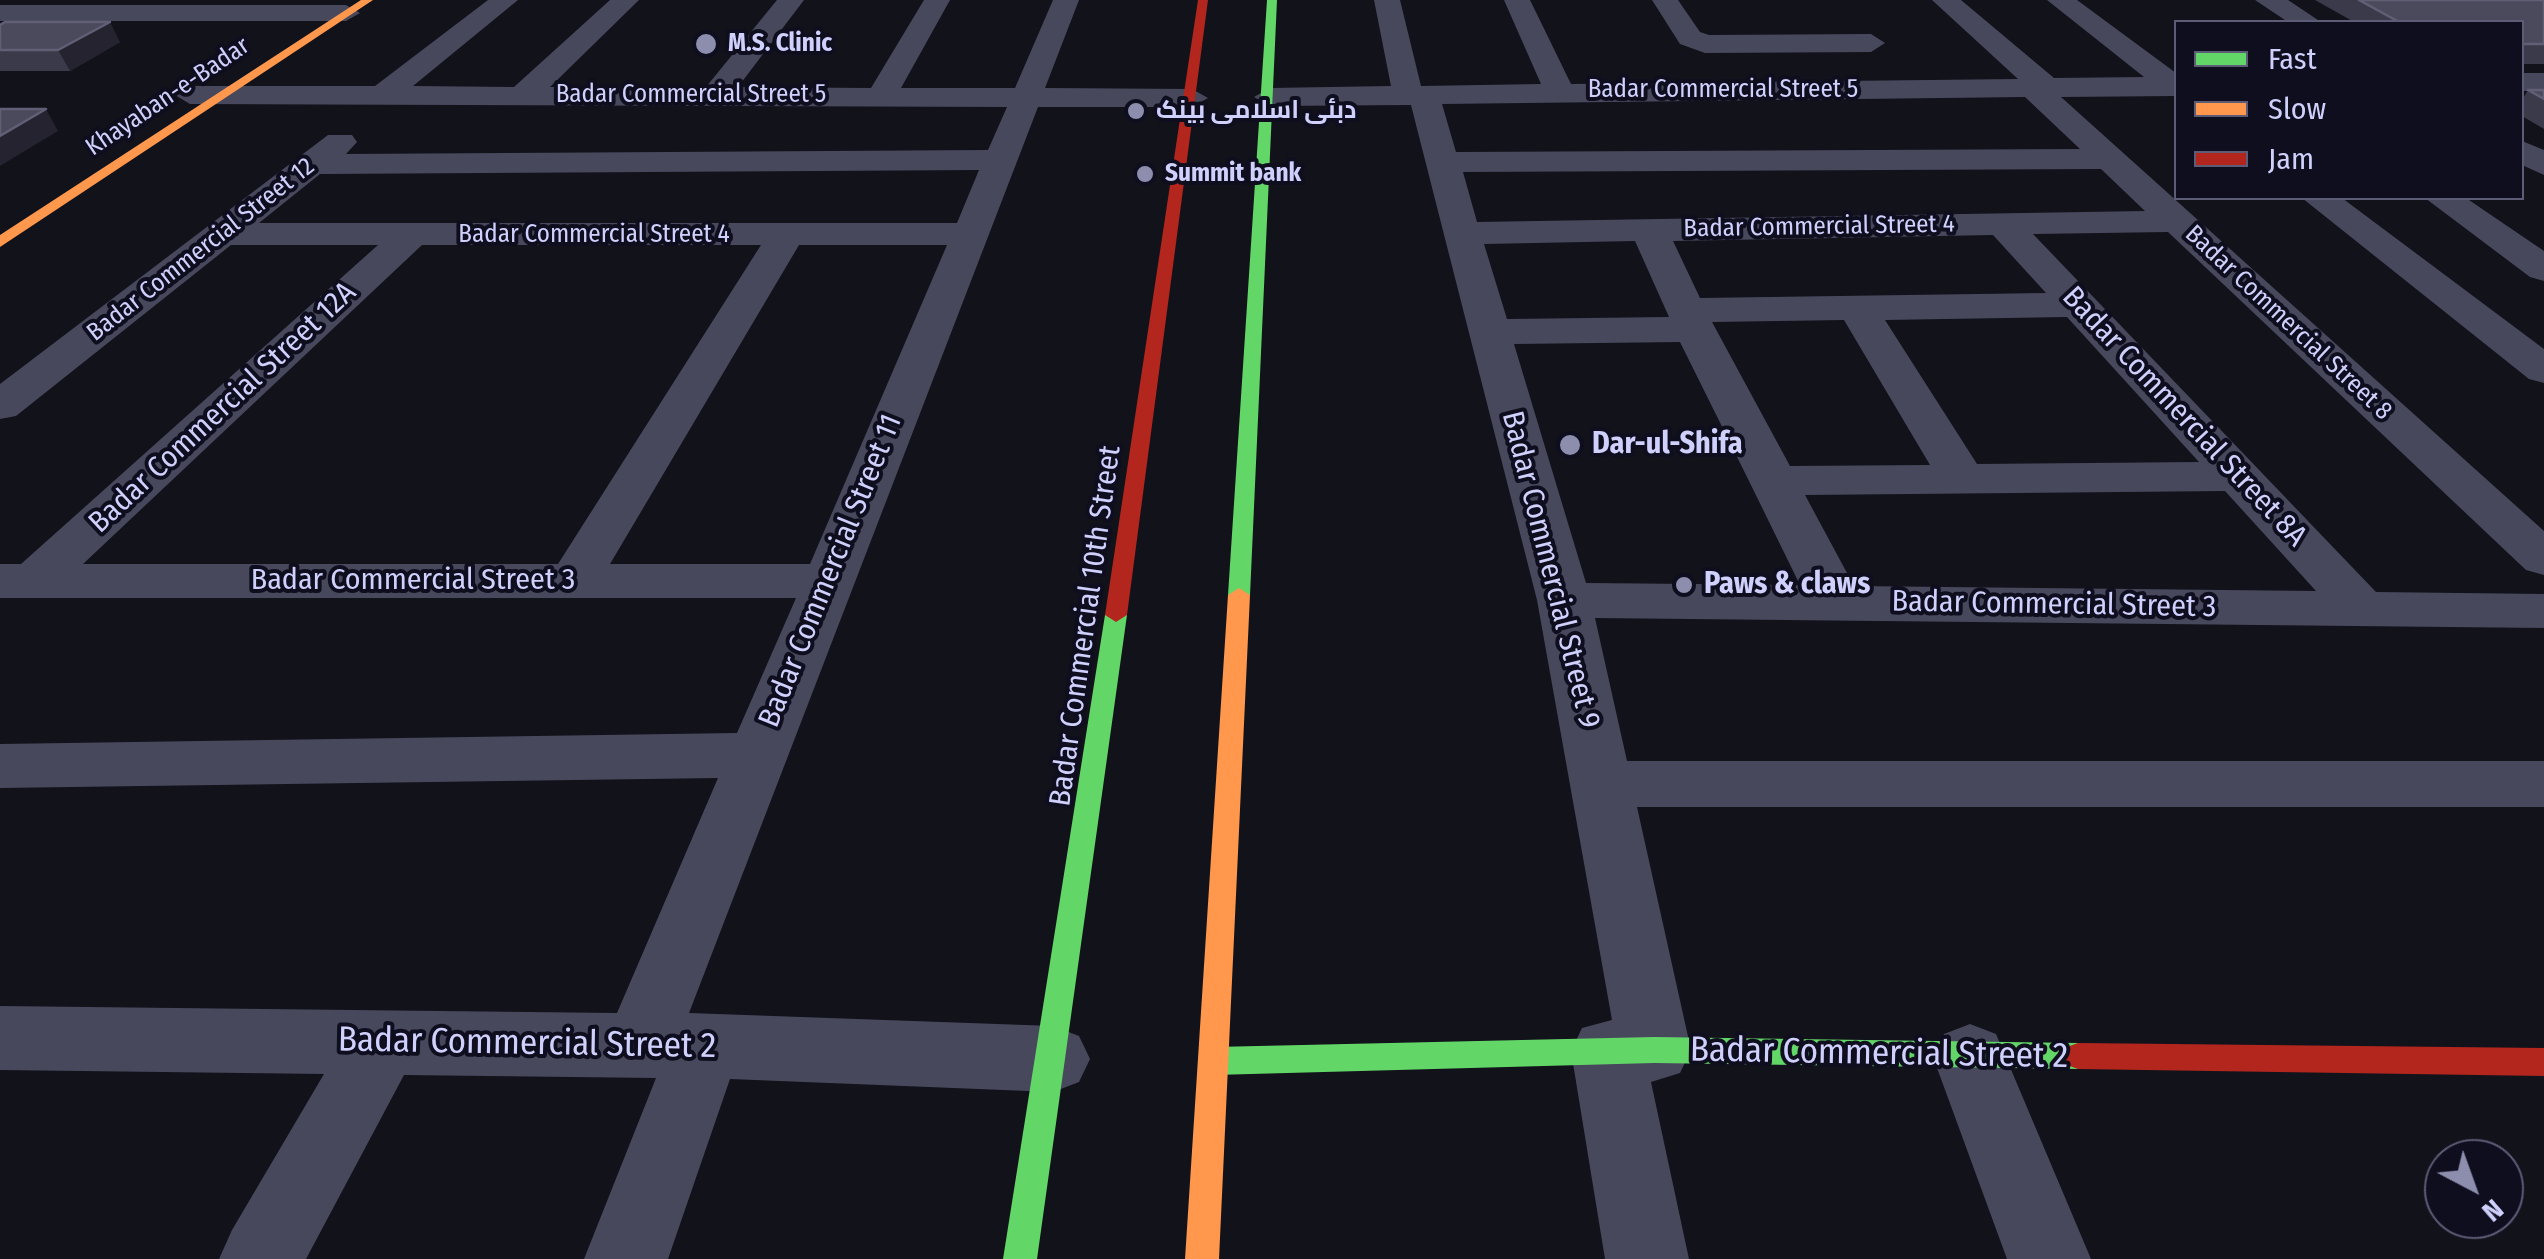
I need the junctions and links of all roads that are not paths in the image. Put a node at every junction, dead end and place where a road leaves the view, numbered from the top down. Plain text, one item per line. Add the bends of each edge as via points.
1 (505, 0) edge
2 (626, 0) edge
3 (791, 0) edge
4 (937, 0) edge
5 (1066, 0) edge
6 (1203, 0) edge
7 (1272, 0) edge
8 (1387, 0) edge
9 (1517, 0) edge
10 (1666, 0) edge
11 (1945, 0) edge
12 (2060, 0) edge
13 (2268, 0) edge
14 (342, 7) edge
15 (1840, 11) dead end
16 (0, 13) edge
17 (2303, 20) edge
18 (1871, 44) junction
19 (2174, 85) edge
20 (2174, 86) edge
21 (2039, 87) junction
22 (1914, 89) junction
23 (1560, 91) junction
24 (393, 94) junction
25 (1416, 94) junction
26 (206, 95) junction
27 (523, 95) junction
28 (716, 96) junction
29 (881, 96) junction
30 (1023, 96) junction
31 (1270, 97) junction
32 (1192, 98) junction
33 (2111, 159) junction
34 (998, 160) junction
35 (1442, 162) junction
36 (312, 164) junction
37 (48, 182) dead end
38 (2323, 200) edge
39 (2446, 200) edge
40 (2176, 221) junction
41 (2003, 224) junction
42 (1649, 230) junction
43 (1462, 233) junction
44 (221, 234) junction
45 (786, 234) junction
46 (968, 234) junction
47 (411, 235) junction
48 (0, 242) edge
49 (2544, 269) edge
50 (2079, 304) junction
51 (1858, 308) junction
52 (1690, 320) junction
53 (1488, 332) junction
54 (2544, 370) edge
55 (0, 406) edge
56 (2238, 476) junction
57 (1964, 480) junction
58 (1773, 482) junction
59 (2544, 559) edge
60 (18, 581) edge
61 (574, 581) junction
62 (827, 581) junction
63 (1564, 600) junction
64 (1835, 601) junction
65 (2544, 611) edge
66 (2364, 612) junction
67 (756, 756) junction
68 (0, 766) edge
69 (1602, 784) junction
70 (2544, 784) edge
71 (0, 1038) edge
72 (383, 1042) junction
73 (672, 1045) junction
74 (1631, 1050) junction
75 (1970, 1057) junction
76 (1053, 1059) junction
77 (1214, 1061) junction
78 (2544, 1062) edge
79 (261, 1259) edge
80 (626, 1259) edge
81 (1020, 1259) edge
82 (1202, 1259) edge
83 (1647, 1259) edge
84 (2049, 1259) edge

1 - 24 street, Badar Commercial Street 12
2 - 27 street
3 - 28 street
4 - 29 street
5 - 30 street, Badar Commercial Street 11
6 - 32 main road, Badar Commercial 10th Street
7 - 31 main road
8 - 25 street, Badar Commercial Street 9
9 - 23 street
10 - 18 street via 1690,38 1704,44
11 - 21 street, Badar Commercial Street 8
12 - 19 street
13 - 17 street
14 - 16 street
14 - 26 main road, Khayaban-e-Badar
15 - 18 street
18 - 22 street
20 - 21 street, Badar Commercial Street 5
21 - 22 street, Badar Commercial Street 5
21 - 33 street, Badar Commercial Street 8
22 - 23 street, Badar Commercial Street 5
23 - 25 street, Badar Commercial Street 5
24 - 26 street, Badar Commercial Street 5
24 - 27 street, Badar Commercial Street 5
24 - 36 street, Badar Commercial Street 12
25 - 31 street, Badar Commercial Street 5
25 - 35 street, Badar Commercial Street 9
26 - 37 main road, Khayaban-e-Badar
26 - 48 main road, Khayaban-e-Badar
27 - 28 street, Badar Commercial Street 5
28 - 29 street, Badar Commercial Street 5
29 - 30 street, Badar Commercial Street 5
30 - 32 street, Badar Commercial Street 5
30 - 34 street, Badar Commercial Street 11
31 - 77 main road
32 - 76 main road, Badar Commercial 10th Street
33 - 35 street
33 - 40 street, Badar Commercial Street 8
34 - 36 street
34 - 46 street, Badar Commercial Street 11
35 - 43 street, Badar Commercial Street 9
36 - 44 street, Badar Commercial Street 12
38 - 54 street
39 - 49 street
40 - 41 street, Badar Commercial Street 4
40 - 59 street, Badar Commercial Street 8
41 - 42 street, Badar Commercial Street 4
41 - 50 street, Badar Commercial Street 8A
42 - 43 street, Badar Commercial Street 4
42 - 52 street
43 - 53 street, Badar Commercial Street 9
44 - 47 street, Badar Commercial Street 4
44 - 55 street, Badar Commercial Street 12
45 - 46 street, Badar Commercial Street 4
45 - 47 street, Badar Commercial Street 4
45 - 61 street
46 - 62 street, Badar Commercial Street 11
47 - 60 street, Badar Commercial Street 12A
50 - 51 street
50 - 56 street, Badar Commercial Street 8A
51 - 52 street
51 - 57 street
52 - 53 street
52 - 58 street
53 - 63 street, Badar Commercial Street 9
56 - 57 street
56 - 66 street, Badar Commercial Street 8A
57 - 58 street
58 - 64 street
60 - 61 street, Badar Commercial Street 3
61 - 62 street, Badar Commercial Street 3
62 - 67 street, Badar Commercial Street 11
63 - 64 street, Badar Commercial Street 3
63 - 69 street, Badar Commercial Street 9
64 - 66 street, Badar Commercial Street 3
65 - 66 street, Badar Commercial Street 3
67 - 68 street
67 - 73 street, Badar Commercial Street 11
69 - 70 street
69 - 74 street, Badar Commercial Street 9
71 - 72 street, Badar Commercial Street 2
72 - 73 street, Badar Commercial Street 2
72 - 79 street
73 - 76 street, Badar Commercial Street 2
73 - 80 street, Badar Commercial Street 11
74 - 75 main road, Badar Commercial Street 2
74 - 77 main road, Badar Commercial Street 2
74 - 83 street, Badar Commercial Street 9
75 - 78 main road, Badar Commercial Street 2
75 - 84 street
76 - 81 main road, Badar Commercial 10th Street
77 - 82 main road

